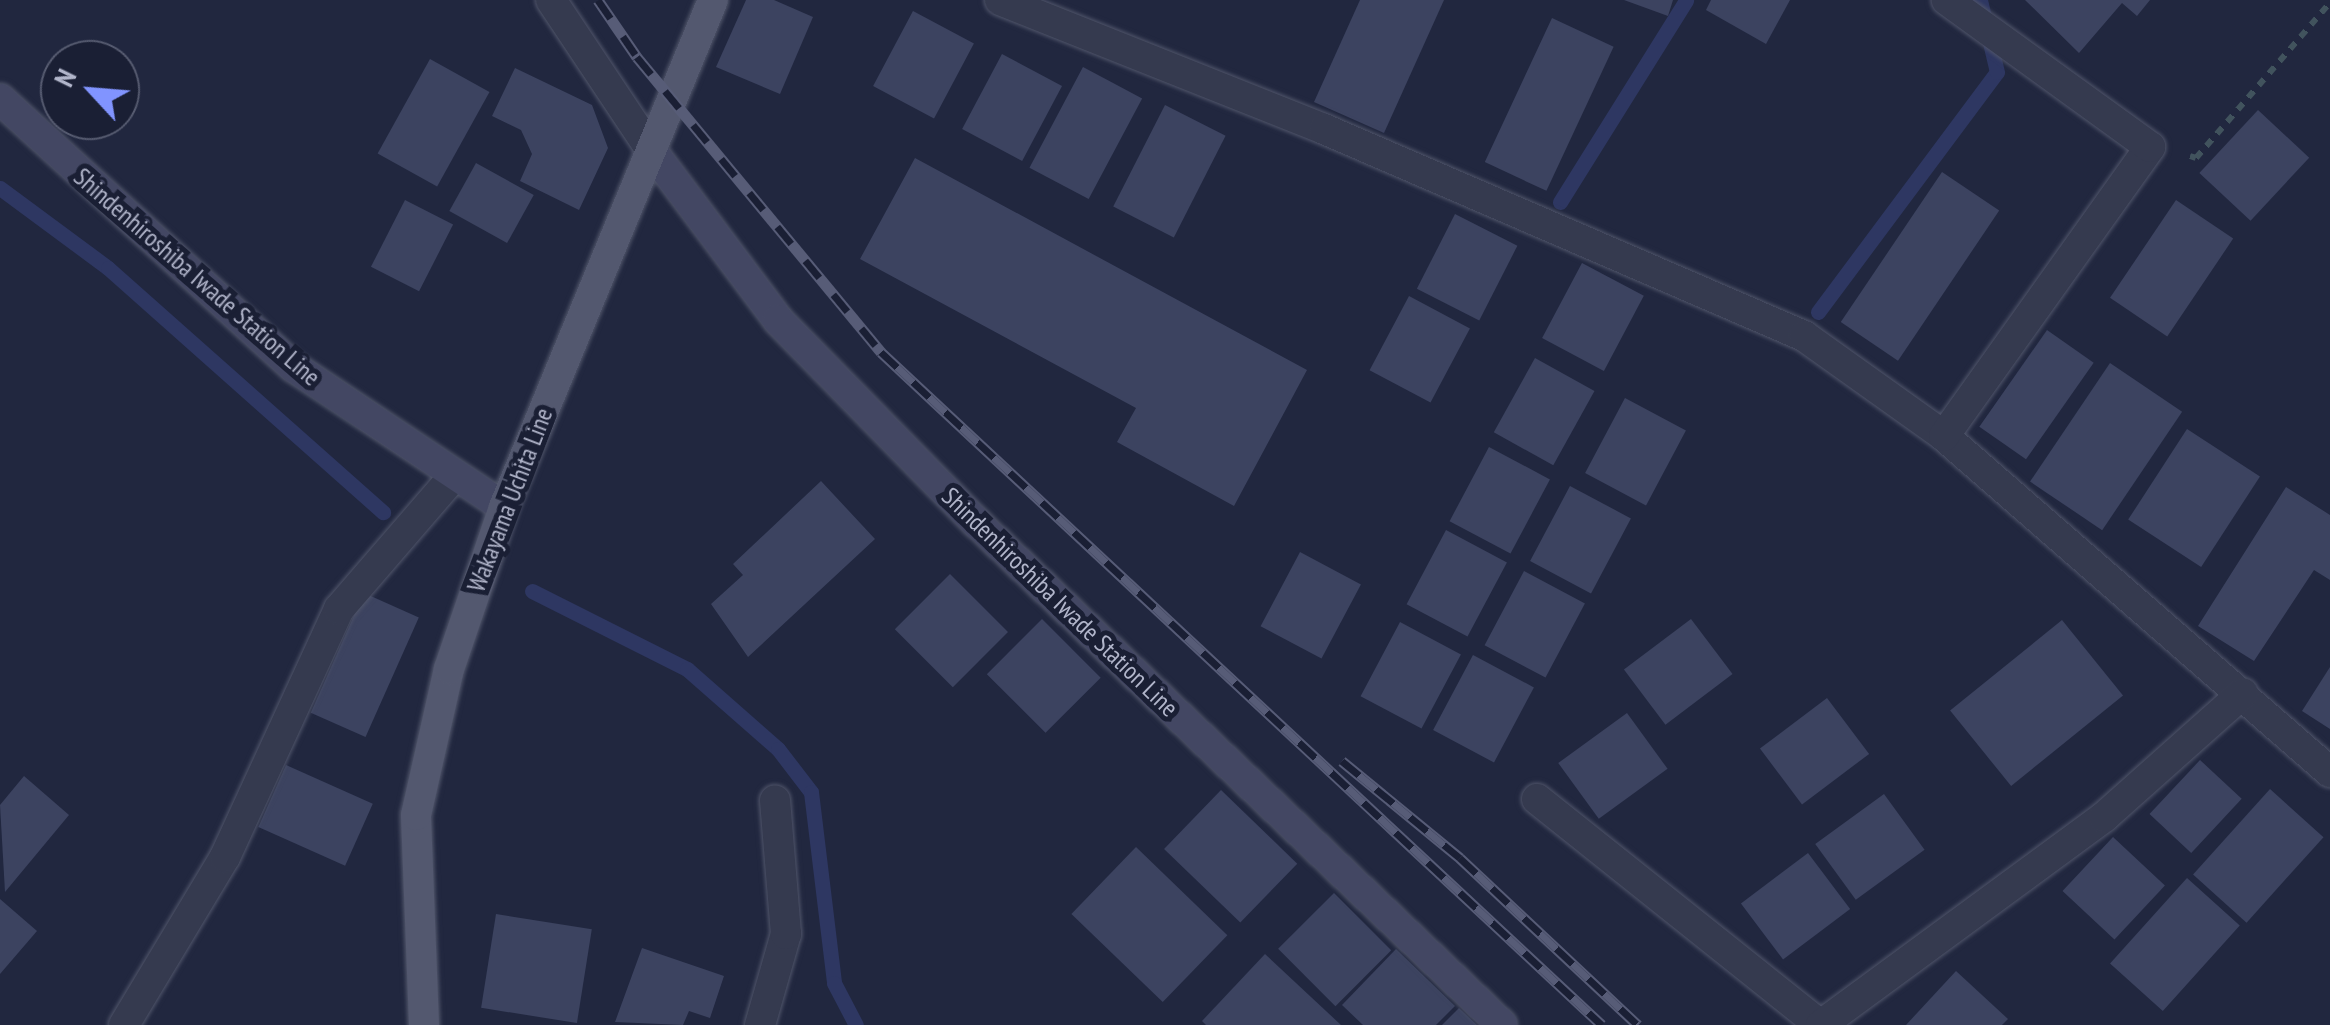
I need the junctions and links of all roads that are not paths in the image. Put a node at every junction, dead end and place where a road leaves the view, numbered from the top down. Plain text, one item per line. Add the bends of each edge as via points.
1 (551, 0) edge
2 (713, 0) edge
3 (1000, 0) edge
4 (1947, 0) edge
5 (0, 99) edge
6 (651, 150) junction
7 (1944, 436) junction
8 (454, 478) junction
9 (504, 507) junction
10 (2243, 693) junction
11 (2330, 772) edge
12 (1537, 799) dead end
13 (775, 800) dead end
14 (124, 1025) edge
15 (424, 1025) edge
16 (760, 1025) edge
17 (1502, 1025) edge
18 (1821, 1025) edge

1 - 6 street
2 - 6 main road, Wakayama Uchita Line
3 - 7 street via 1324,129 1804,336
4 - 7 street via 2150,147
5 - 8 main road, Shindenhiroshiba Iwade Station Line via 294,367
6 - 9 main road, Wakayama Uchita Line
6 - 17 main road, Shindenhiroshiba Iwade Station Line via 778,320 975,521
7 - 10 street
8 - 9 main road, Shindenhiroshiba Iwade Station Line
8 - 14 street via 339,609 226,857
9 - 15 main road, Wakayama Uchita Line via 448,669 416,815
10 - 11 street
10 - 18 street via 2104,817
12 - 18 street
13 - 16 street via 786,934

